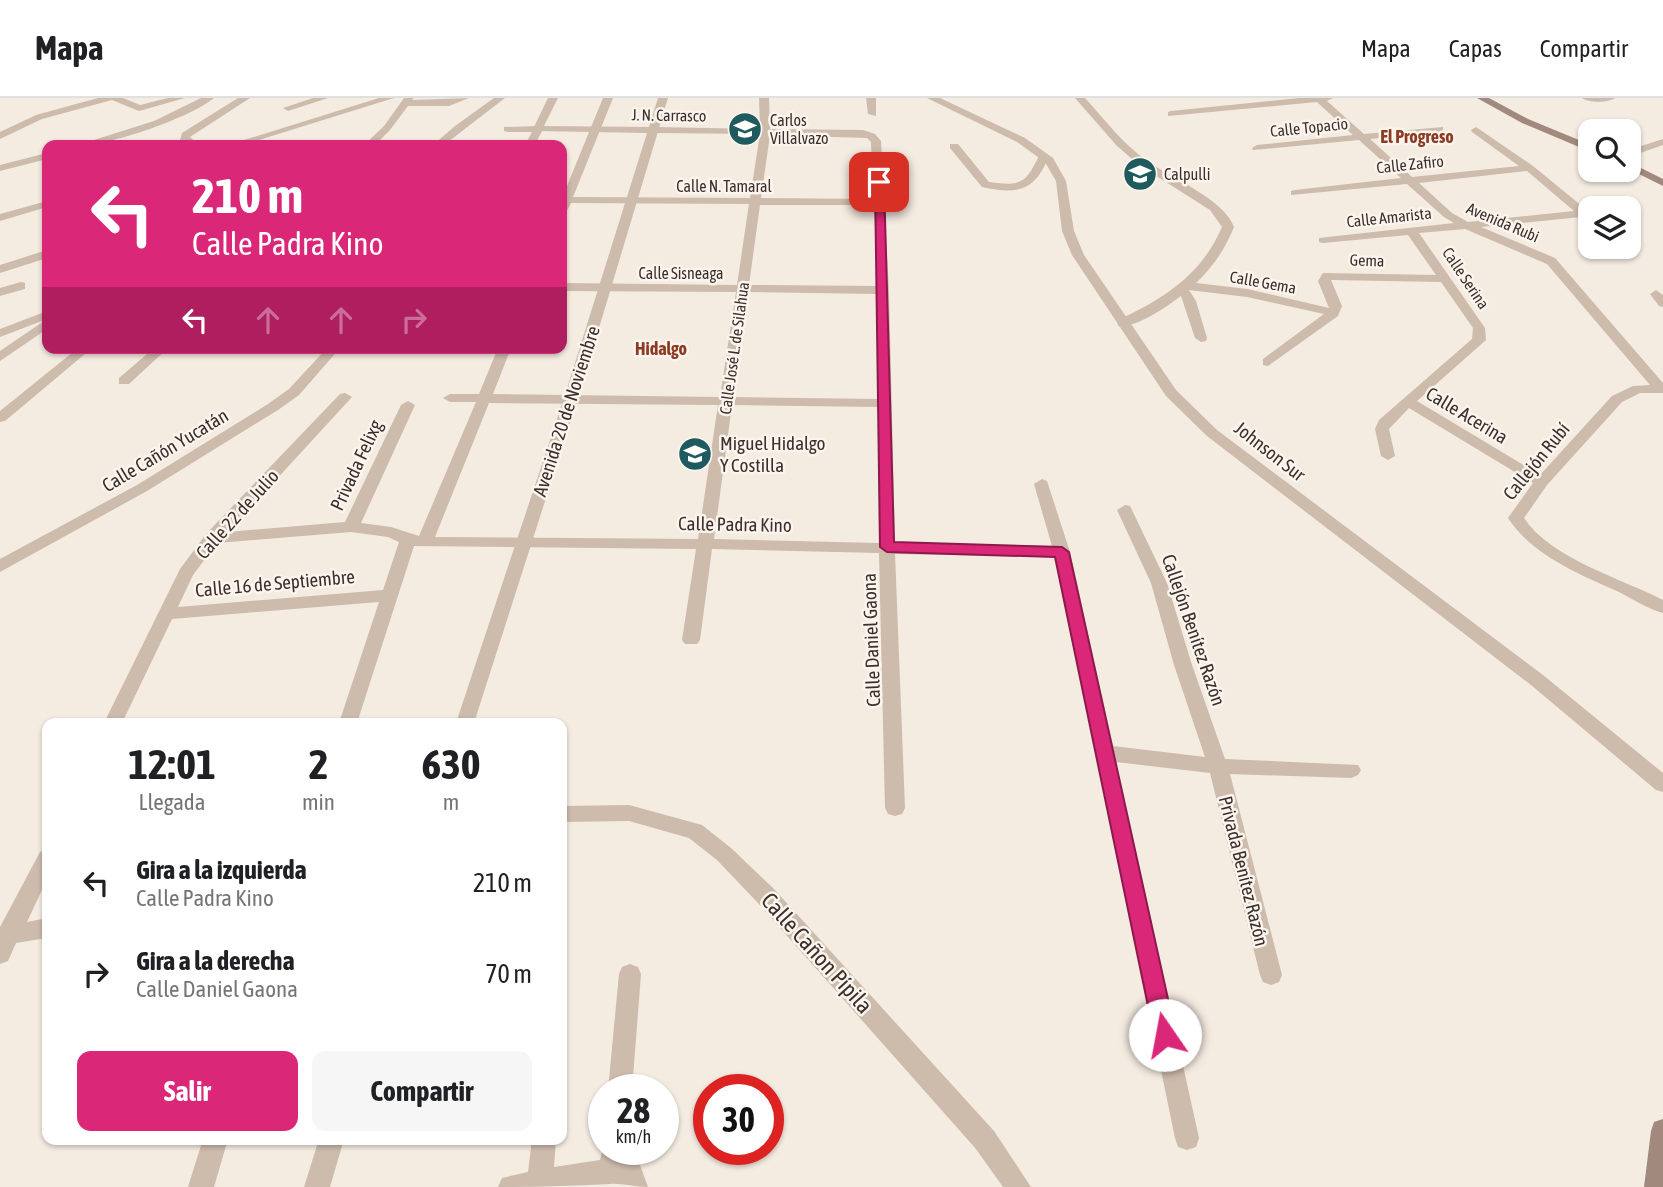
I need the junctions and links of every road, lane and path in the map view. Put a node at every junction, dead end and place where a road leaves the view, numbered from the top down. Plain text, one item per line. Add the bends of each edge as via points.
1 (109, 98) edge
2 (115, 98) edge
3 (180, 98) edge
4 (209, 98) edge
5 (245, 98) edge
6 (323, 98) edge
7 (389, 98) edge
8 (464, 98) edge
9 (500, 98) edge
10 (552, 98) edge
11 (608, 98) edge
12 (663, 98) edge
13 (764, 98) edge
14 (871, 98) edge
15 (932, 98) edge
16 (1080, 98) edge
17 (1319, 98) edge
18 (1328, 98) edge
19 (1482, 98) edge
20 (1610, 98) edge
21 (1592, 99) edge
22 (407, 100) edge
23 (288, 108) dead end
24 (873, 114) dead end
25 (1171, 114) dead end
26 (508, 129) dead end
27 (594, 129) junction
28 (1439, 129) dead end
29 (538, 130) junction
30 (655, 130) junction
31 (1476, 130) dead end
32 (765, 133) junction
33 (0, 136) edge
34 (871, 136) joint
35 (1364, 138) junction
36 (99, 140) edge
37 (187, 140) edge
38 (250, 140) edge
39 (374, 140) edge
40 (444, 140) edge
41 (533, 140) edge
42 (1663, 142) edge
43 (1578, 143) edge
44 (954, 146) dead end
45 (1257, 148) dead end
46 (1641, 150) edge
47 (1044, 156) junction
48 (42, 157) edge
49 (0, 168) edge
50 (1529, 168) junction
51 (1641, 171) edge
52 (1408, 180) junction
53 (1663, 183) edge
54 (1295, 192) dead end
55 (567, 200) joint
56 (632, 201) junction
57 (753, 201) junction
58 (880, 202) junction
59 (42, 205) edge
60 (1578, 209) edge
61 (1578, 217) edge
62 (0, 218) edge
63 (1466, 225) junction
64 (1411, 230) junction
65 (1323, 240) dead end
66 (42, 256) edge
67 (0, 269) edge
68 (1447, 279) junction
69 (21, 286) dead end
70 (567, 287) edge
71 (606, 288) junction
72 (1185, 288) junction
73 (743, 289) junction
74 (883, 289) junction
75 (0, 292) edge
76 (1334, 313) junction
77 (42, 322) edge
78 (42, 323) edge
79 (1124, 323) junction
80 (0, 334) edge
81 (1201, 338) dead end
82 (79, 354) edge
83 (155, 354) edge
84 (329, 354) edge
85 (503, 354) edge
86 (0, 357) edge
87 (1268, 362) dead end
88 (124, 381) dead end
89 (1662, 389) edge
90 (345, 397) dead end
91 (450, 398) dead end
92 (486, 398) junction
93 (571, 398) junction
94 (726, 400) junction
95 (1408, 402) junction
96 (885, 403) junction
97 (408, 405) dead end
98 (0, 418) edge
99 (1388, 456) dead end
100 (1542, 482) junction
101 (1042, 484) dead end
102 (1125, 510) dead end
103 (351, 527) junction
104 (212, 538) junction
105 (416, 541) junction
106 (522, 544) junction
107 (705, 544) junction
108 (887, 547) junction
109 (1062, 552) junction
110 (0, 566) edge
111 (388, 594) junction
112 (1663, 607) edge
113 (166, 614) junction
114 (691, 640) dead end
115 (115, 718) edge
116 (350, 718) edge
117 (467, 718) edge
118 (1105, 753) junction
119 (1218, 766) junction
120 (1351, 770) dead end
121 (1663, 784) edge
122 (895, 808) dead end
123 (567, 814) edge
124 (42, 868) edge
125 (42, 930) edge
126 (3, 942) edge
127 (630, 974) dead end
128 (1270, 975) dead end
129 (621, 1074) edge
130 (1663, 1131) edge
131 (1187, 1138) dead end
132 (214, 1145) edge
133 (330, 1145) edge
134 (543, 1145) edge
135 (623, 1170) edge
136 (1660, 1174) edge
137 (540, 1182) junction
138 (201, 1187) edge
139 (317, 1187) edge
140 (511, 1187) edge
141 (1018, 1187) edge

1 - 33 street via 39,117
2 - 3 street via 139,108
4 - 36 street via 172,117
5 - 37 street via 186,135
6 - 23 street
7 - 38 street
8 - 22 street via 449,103
9 - 40 street
10 - 29 street
11 - 27 street
12 - 30 street, Avenida 20 de Noviembre
13 - 32 street, Calle José L. de Silahua
14 - 24 street
15 - 47 street, Johnson Sur via 1021,140
16 - 72 street via 1143,163 1214,208 1226,221 1226,234
17 - 18 street
17 - 25 street
17 - 35 street, Avenida Rubi
19 - 43 main road
20 - 21 street
22 - 39 street
26 - 29 street, J. N. Carrasco
27 - 29 street, J. N. Carrasco
27 - 30 street, J. N. Carrasco
27 - 55 street
28 - 35 street, Calle Topacio
29 - 41 street
30 - 32 street, J. N. Carrasco
30 - 56 street, Avenida 20 de Noviembre
31 - 50 street
32 - 34 street, J. N. Carrasco
32 - 57 street, Calle José L. de Silahua
34 - 58 street, Calle Daniel Gaona via 876,141
35 - 45 street, Calle Topacio
35 - 52 street, Avenida Rubi
42 - 46 street
44 - 47 street via 986,185 1025,185 1037,177
47 - 79 street, Johnson Sur via 1061,181 1068,231 1078,255
48 - 49 street
50 - 52 street, Calle Zafiro
50 - 60 street
51 - 53 main road
52 - 54 street, Calle Zafiro
52 - 63 street, Avenida Rubi
55 - 56 street, Calle N. Tamaral
56 - 57 street, Calle N. Tamaral
56 - 71 street, Avenida 20 de Noviembre
57 - 58 street, Calle N. Tamaral
57 - 73 street, Calle José L. de Silahua
58 - 74 street, Calle Daniel Gaona
59 - 62 street
61 - 63 street, Calle Amarista
63 - 64 street, Calle Amarista
63 - 89 street, Avenida Rubi via 1551,261
64 - 65 street, Calle Amarista
64 - 68 street, Calle Serina
66 - 67 street
68 - 76 street, Gema via 1327,276 1324,281 1336,306
68 - 95 street, Calle Serina via 1479,328 1479,340
69 - 75 street
70 - 71 street, Calle Sisneaga
71 - 73 street, Calle Sisneaga
71 - 93 street, Avenida 20 de Noviembre
72 - 76 street, Calle Gema via 1247,293
72 - 79 street via 1162,306
72 - 81 street
73 - 74 street, Calle Sisneaga
73 - 94 street, Calle José L. de Silahua
74 - 96 street, Calle Daniel Gaona
76 - 87 street
77 - 80 street
78 - 86 street
79 - 121 street, Johnson Sur via 1171,393 1212,433 1537,680
82 - 98 street
83 - 88 street
84 - 110 street, Calle Cañón Yucatán via 294,392 273,407 142,488
85 - 92 street
89 - 100 street, Callejón Rubí via 1638,389 1617,399
90 - 104 street, Calle 22 de Julio
91 - 92 street
92 - 93 street
92 - 105 street
93 - 94 street
93 - 106 street, Avenida 20 de Noviembre
94 - 96 street
94 - 107 street, Calle José L. de Silahua
95 - 99 street, Calle Serina via 1382,429
95 - 100 street, Calle Acerina
96 - 108 street, Calle Daniel Gaona
97 - 103 street, Privada Felixg
100 - 112 street, Callejón Rubí via 1516,518 1529,537
101 - 109 street
102 - 119 street, Callejón Benítez Razón via 1160,583
103 - 104 street
103 - 105 street, Privada Felixg via 391,532
104 - 113 street, Calle 22 de Julio
105 - 106 street, Calle Padra Kino
105 - 111 street
106 - 107 street, Calle Padra Kino
106 - 117 street, Avenida 20 de Noviembre
107 - 108 street, Calle Padra Kino
107 - 114 street, Calle José L. de Silahua
108 - 109 street, Calle Padra Kino
108 - 122 street, Calle Daniel Gaona
109 - 118 street
111 - 113 street, Calle 16 de Septiembre
111 - 116 street
113 - 115 street, Calle 22 de Julio
118 - 119 street
118 - 131 street
119 - 120 street
119 - 128 street, Privada Benítez Razón
123 - 141 street, Calle Cañon Pípila via 629,813 695,831 723,854 985,1140
124 - 126 street
125 - 126 street
127 - 129 street
130 - 136 main road
132 - 138 street
133 - 139 street
134 - 137 street
135 - 137 street
137 - 140 street

